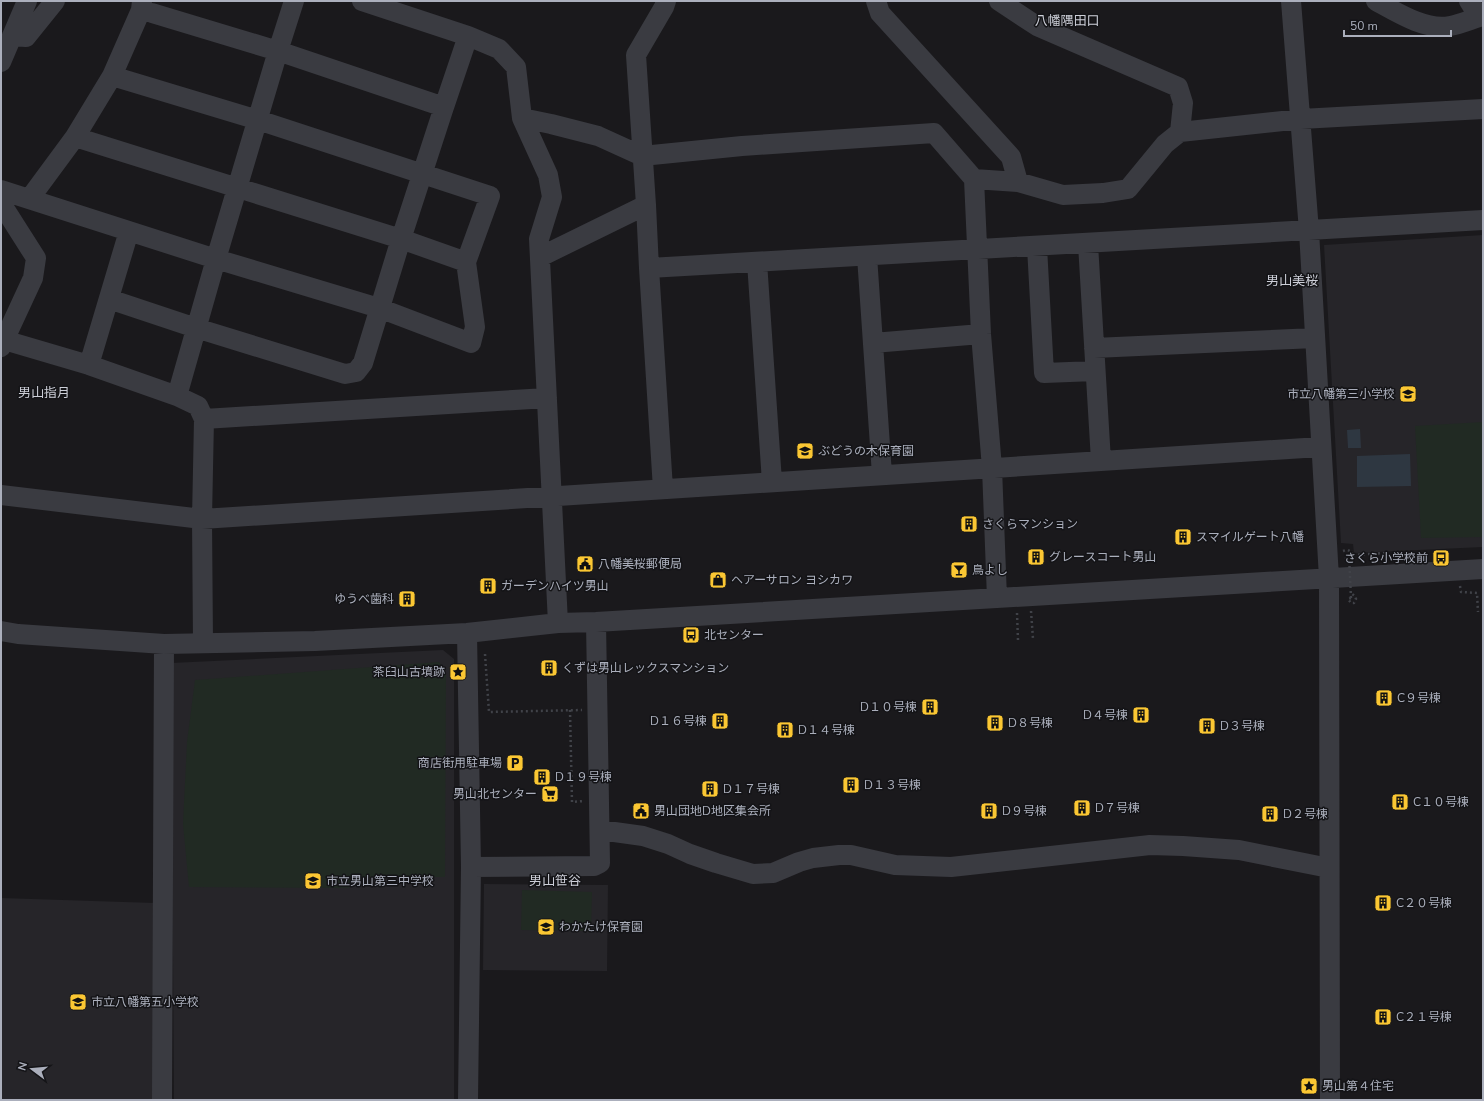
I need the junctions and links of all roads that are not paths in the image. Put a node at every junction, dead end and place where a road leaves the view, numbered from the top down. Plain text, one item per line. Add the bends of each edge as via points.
1 (27, 1) edge
2 (55, 1) edge
3 (294, 1) edge
4 (362, 1) edge
5 (666, 1) edge
6 (876, 1) edge
7 (999, 1) edge
8 (1291, 1) edge
9 (1376, 1) edge
10 (148, 6) edge
11 (1477, 11) edge
12 (12, 36) junction
13 (468, 36) junction
14 (278, 51) junction
15 (1, 62) edge
16 (112, 76) junction
17 (444, 107) junction
18 (1483, 109) edge
19 (522, 118) junction
20 (1301, 119) junction
21 (258, 120) junction
22 (1180, 132) junction
23 (75, 137) junction
24 (642, 156) junction
25 (422, 173) junction
26 (974, 179) junction
27 (1018, 182) junction
28 (238, 187) junction
29 (1, 190) edge
30 (30, 198) junction
31 (1, 203) edge
32 (646, 205) junction
33 (1483, 220) edge
34 (129, 231) junction
35 (1309, 231) junction
36 (401, 239) junction
37 (1088, 244) junction
38 (1037, 247) junction
39 (978, 250) junction
40 (867, 256) junction
41 (540, 257) junction
42 (216, 259) junction
43 (466, 262) junction
44 (757, 262) junction
45 (649, 268) junction
46 (109, 299) junction
47 (379, 308) junction
48 (196, 328) junction
49 (981, 334) junction
50 (1315, 338) junction
51 (872, 343) junction
52 (3, 344) edge
53 (1094, 348) junction
54 (89, 365) junction
55 (1095, 371) junction
56 (177, 396) junction
57 (547, 398) junction
58 (204, 419) junction
59 (1320, 447) junction
60 (1101, 461) junction
61 (992, 468) junction
62 (882, 475) junction
63 (772, 482) junction
64 (662, 489) junction
65 (1, 495) edge
66 (552, 496) junction
67 (202, 519) junction
68 (1483, 569) edge
69 (1329, 578) junction
70 (997, 598) junction
71 (596, 622) junction
72 (558, 623) junction
73 (1, 631) edge
74 (467, 633) junction
75 (203, 643) junction
76 (164, 644) junction
77 (600, 830) junction
78 (471, 867) junction
79 (1329, 868) junction
80 (162, 1100) edge
81 (468, 1100) edge
82 (1330, 1100) edge

1 - 12 street
2 - 12 street via 26,37
3 - 14 street
4 - 13 street
5 - 24 street via 636,55
6 - 27 street via 880,14 1010,157
7 - 22 street via 1037,26 1178,87 1183,103
8 - 20 street
9 - 11 street via 1412,20 1436,27 1449,26
10 - 14 street
10 - 16 street
12 - 15 street
13 - 17 street
13 - 19 street via 500,49 516,67
14 - 17 street
14 - 21 street
16 - 21 street
16 - 23 street
17 - 25 street
18 - 20 street
19 - 24 street via 598,136
19 - 41 street via 548,175 552,197 539,239
20 - 22 street
20 - 35 street
21 - 25 street
21 - 28 street
22 - 27 street via 1166,144 1128,189 1063,195
23 - 28 street
23 - 30 street
24 - 26 street via 742,146 934,134
24 - 32 street
25 - 36 street
25 - 43 street via 490,196
26 - 27 street
26 - 39 street
28 - 36 street
28 - 42 street
29 - 30 street
30 - 34 street
31 - 52 street via 36,258 33,278
32 - 41 street
32 - 45 street
33 - 35 street
34 - 42 street
34 - 46 street
35 - 37 street
35 - 50 street
36 - 43 street
36 - 47 street
37 - 38 street
37 - 53 street
38 - 39 street
38 - 55 street via 1044,373
39 - 40 street
39 - 49 street
40 - 44 street
40 - 51 street
41 - 57 street
42 - 47 street
42 - 48 street
43 - 47 street via 475,327 471,343
44 - 45 street
44 - 63 street
45 - 64 street
46 - 48 street
46 - 54 street
47 - 48 street via 363,363 356,372 345,374
48 - 56 street
49 - 51 street
49 - 61 street
50 - 53 street
50 - 59 street
51 - 62 street
52 - 54 street
53 - 55 street
54 - 56 street
55 - 60 street
56 - 58 street via 198,406
57 - 58 street
57 - 66 street
58 - 67 street
59 - 60 street
59 - 69 street
60 - 61 street
61 - 62 street
61 - 70 street
62 - 63 street
63 - 64 street
64 - 66 street
65 - 67 street
66 - 67 street
66 - 72 street
67 - 75 street
68 - 69 street
69 - 70 street
69 - 79 street
70 - 71 street
71 - 72 street
71 - 77 street
72 - 74 street
73 - 76 street
74 - 75 street via 315,641
74 - 78 street
75 - 76 street
76 - 80 street
77 - 78 street via 600,863 594,866
77 - 79 street via 643,836 716,864 753,874 773,873 813,858 839,855 851,855 895,865 951,867 1150,845 1239,850
78 - 81 street
79 - 82 street

